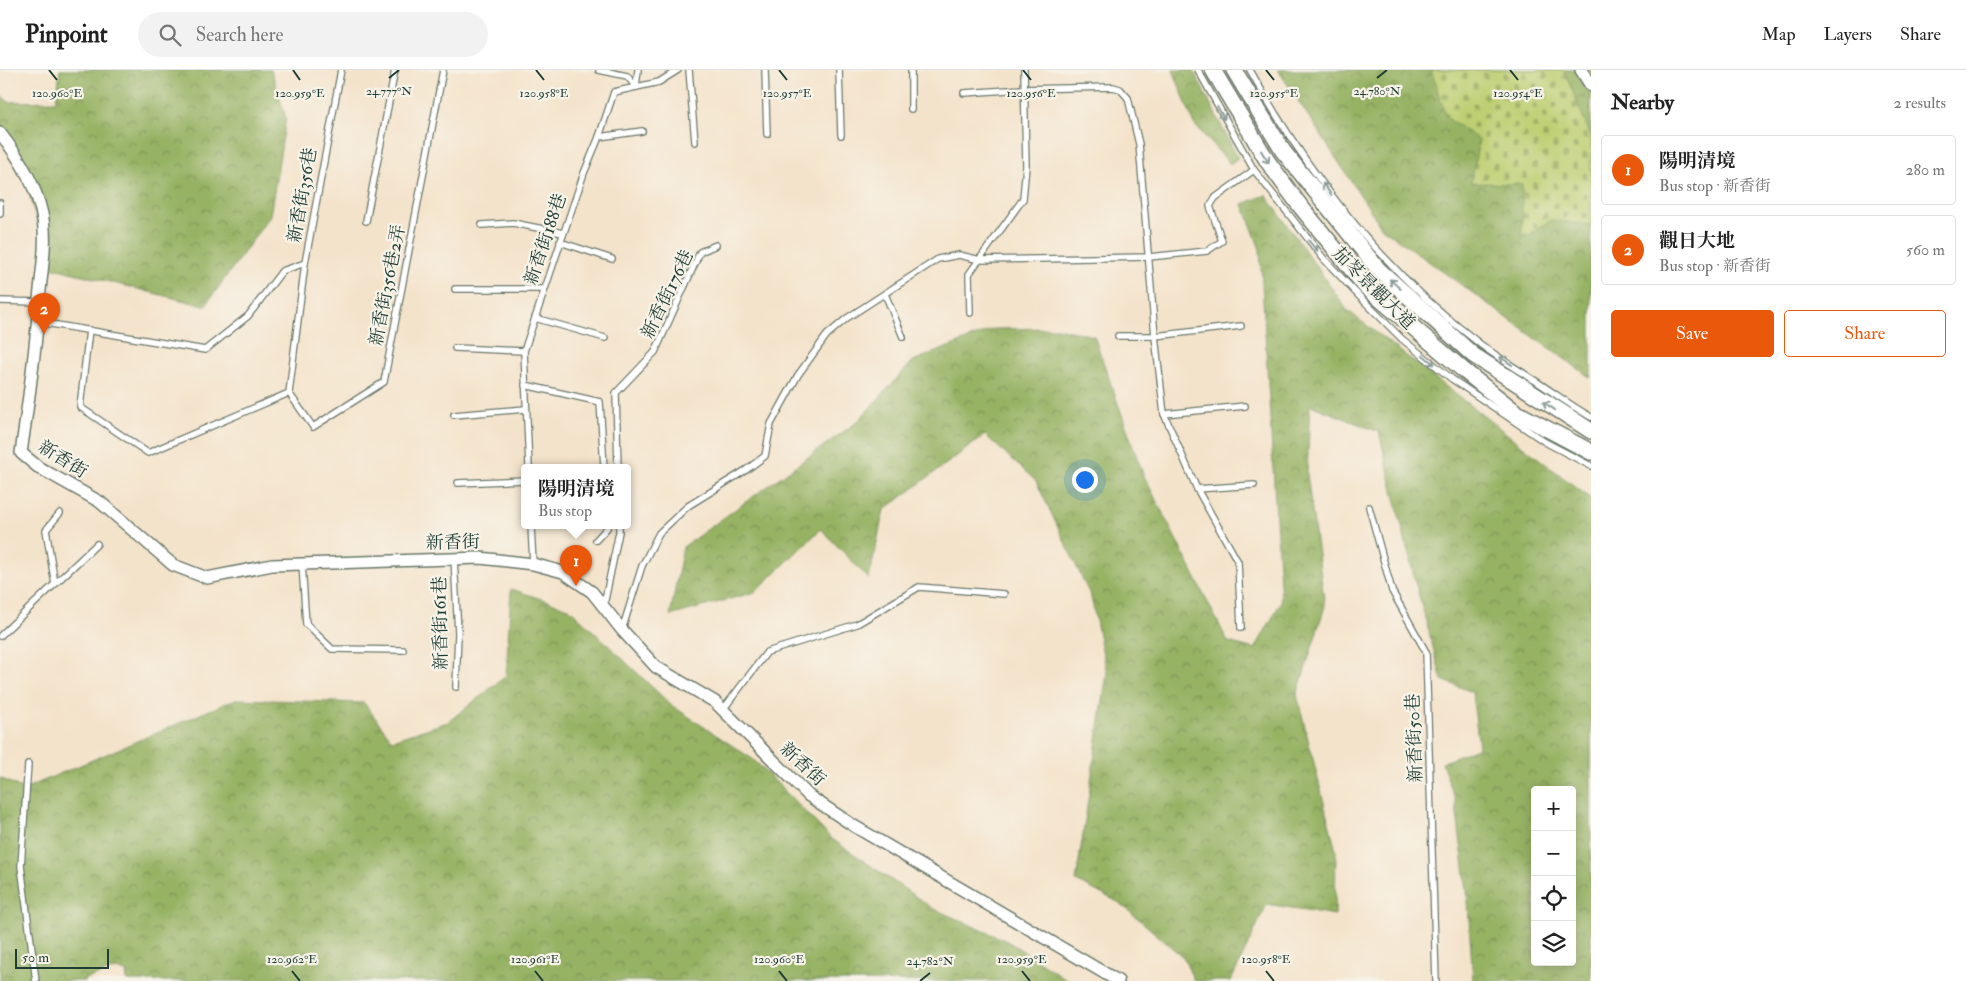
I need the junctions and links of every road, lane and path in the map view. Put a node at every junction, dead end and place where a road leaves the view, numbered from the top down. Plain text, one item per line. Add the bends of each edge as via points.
1 (341, 70) edge
2 (395, 70) edge
3 (443, 70) edge
4 (598, 70) edge
5 (638, 70) edge
6 (678, 70) edge
7 (689, 70) edge
8 (764, 70) edge
9 (838, 70) edge
10 (911, 70) edge
11 (1024, 70) edge
12 (1198, 70) edge
13 (1213, 70) edge
14 (1234, 70) edge
15 (1250, 70) edge
16 (1582, 70) edge
17 (1591, 86) edge
18 (636, 87) junction
19 (1024, 89) junction
20 (964, 93) dead end
21 (911, 109) dead end
22 (642, 131) dead end
23 (0, 133) edge
24 (767, 134) dead end
25 (841, 135) dead end
26 (599, 137) junction
27 (695, 142) dead end
28 (1254, 170) junction
29 (0, 203) edge
30 (0, 214) edge
31 (366, 221) dead end
32 (482, 225) dead end
33 (563, 233) junction
34 (560, 242) junction
35 (716, 245) dead end
36 (1149, 257) junction
37 (612, 258) dead end
38 (980, 260) junction
39 (305, 263) junction
40 (455, 289) dead end
41 (544, 289) junction
42 (885, 294) junction
43 (0, 301) edge
44 (39, 302) junction
45 (970, 313) dead end
46 (535, 318) junction
47 (39, 322) junction
48 (1241, 326) dead end
49 (89, 330) junction
50 (1118, 336) dead end
51 (1155, 336) junction
52 (903, 337) dead end
53 (605, 338) dead end
54 (455, 348) dead end
55 (524, 351) junction
56 (525, 385) junction
57 (289, 393) junction
58 (1245, 406) dead end
59 (526, 410) junction
60 (1517, 413) junction
61 (1164, 414) junction
62 (454, 415) dead end
63 (1591, 416) edge
64 (1591, 431) edge
65 (1557, 448) junction
66 (1591, 452) edge
67 (529, 464) edge
68 (604, 464) edge
69 (618, 464) edge
70 (1591, 466) edge
71 (521, 480) edge
72 (458, 483) dead end
73 (1254, 485) dead end
74 (1197, 489) junction
75 (1369, 507) dead end
76 (60, 513) dead end
77 (531, 529) edge
78 (606, 529) edge
79 (619, 529) edge
80 (596, 540) dead end
81 (97, 544) dead end
82 (454, 558) junction
83 (302, 564) junction
84 (533, 564) junction
85 (55, 584) junction
86 (1004, 594) dead end
87 (603, 607) junction
88 (1241, 628) dead end
89 (622, 630) junction
90 (0, 636) edge
91 (403, 650) dead end
92 (456, 687) dead end
93 (722, 711) junction
94 (28, 764) dead end
95 (1114, 980) edge
96 (36, 981) edge
97 (1436, 981) edge

1 - 39 lane, 新香街356巷
2 - 31 lane, 新香街356巷2弄
3 - 57 lane, 新香街356巷2弄 via 384,382 313,427
4 - 18 lane via 627,76
5 - 18 lane
6 - 18 lane, 新香街188巷 via 659,82
7 - 27 lane
8 - 24 lane
9 - 25 lane
10 - 21 lane
11 - 19 lane
12 -> 28 lane, 茄苳景觀大道
13 -> 60 street via 1268,162 1366,287
64 -> 14 street via 1473,355 1378,269 1283,151
63 -> 15 lane, 茄苳景觀大道 via 1480,344 1385,258 1335,201 1294,145
16 - 17 street
18 - 26 lane, 新香街188巷 via 614,92
19 - 20 lane
19 - 36 lane via 1113,87 1120,89 1128,98 1139,144
19 - 38 lane via 1026,166 1023,199
22 - 26 lane
23 - 44 street, 新香街 via 31,182 42,215 44,256
26 - 33 lane, 新香街188巷
28 - 36 lane via 1215,198 1210,206 1222,241 1207,251
28 -> 65 lane, 茄苳景觀大道 via 1324,259 1402,339 1452,378
29 - 30 lane
32 - 33 lane via 513,223
33 - 34 lane, 新香街188巷
34 - 37 lane
34 - 41 lane, 新香街188巷
35 - 69 lane, 新香街176巷 via 700,252 655,352 616,393
36 - 38 lane
36 - 51 lane
38 - 42 lane via 959,256 938,259
38 - 45 lane via 969,274
39 - 49 lane, 新香街356巷 via 282,271 248,316 205,350
39 - 57 lane
40 - 41 lane
41 - 46 lane, 新香街188巷
42 - 52 lane
42 - 89 lane via 827,335 798,376 771,424 765,456 688,506 659,533 642,566
43 - 44 lane
44 - 47 street, 新香街
46 - 53 lane
46 - 55 lane, 新香街188巷
47 - 49 lane, 新香街356巷
47 - 83 street, 新香街 via 21,453 38,467 100,502 173,565 207,578 272,565
48 - 51 lane
49 - 57 lane via 80,407 148,453
50 - 51 lane
51 - 61 lane
54 - 55 lane
55 - 56 lane, 新香街188巷
56 - 59 lane, 新香街188巷
56 - 68 lane via 600,402
58 - 61 lane
59 - 62 lane
59 - 67 lane, 新香街188巷
60 - 65 lane
60 - 66 street
61 - 74 lane
65 - 70 lane, 茄苳景觀大道
71 - 72 lane
73 - 74 lane
74 - 88 lane via 1238,562
75 - 97 lane, 新香街50巷 via 1392,590 1426,652
76 - 85 lane via 46,530
77 - 84 lane
78 - 80 lane
79 - 87 lane
81 - 85 lane
82 - 83 street, 新香街
82 - 84 street, 新香街
82 - 92 lane, 新香街161巷 via 458,634
83 - 91 lane via 306,624 332,649
84 - 87 street, 新香街 via 563,572 592,592
85 - 90 lane
86 - 93 lane via 918,586 857,624 767,652
87 - 89 street, 新香街
89 - 93 street, 新香街 via 656,667 715,702
93 - 95 street, 新香街 via 809,796
94 - 96 lane via 21,866

